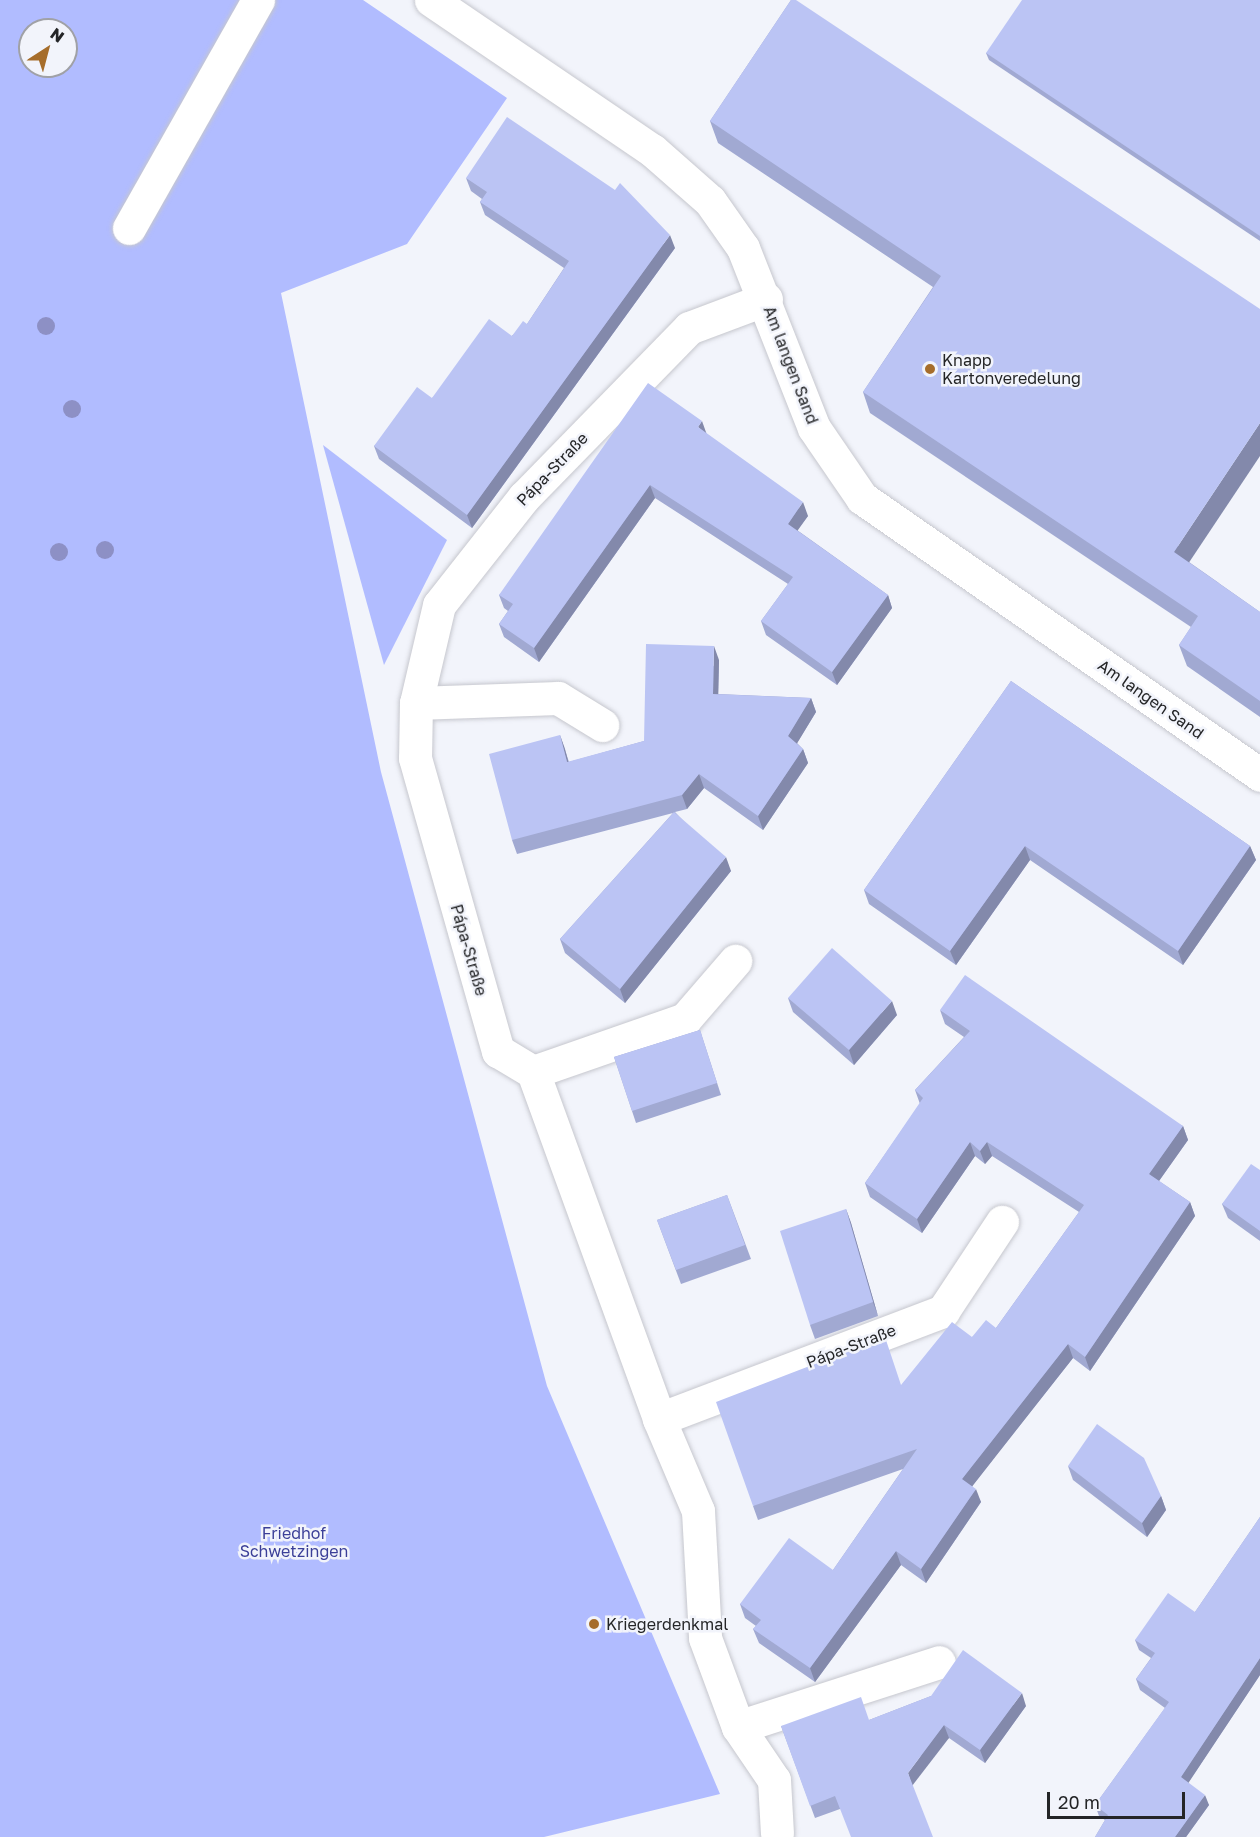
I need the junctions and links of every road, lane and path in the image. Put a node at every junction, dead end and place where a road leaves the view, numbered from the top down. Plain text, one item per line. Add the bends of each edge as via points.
1 (258, 0) edge
2 (431, 0) edge
3 (129, 228) dead end
4 (766, 299) junction
5 (416, 703) junction
6 (602, 725) dead end
7 (1260, 775) edge
8 (735, 961) dead end
9 (533, 1072) junction
10 (1002, 1222) dead end
11 (659, 1419) junction
12 (939, 1662) dead end
13 (738, 1727) junction
14 (772, 1836) edge

1 - 3 street
2 - 4 street, Am langen Sand via 652,150 710,201 743,248
4 - 5 street, Pápa-Straße via 689,328 524,497 439,605
4 - 7 street, Am langen Sand via 814,428 862,498
5 - 6 street via 558,698
5 - 9 street, Pápa-Straße via 415,758 498,1051
8 - 9 street via 685,1019
9 - 11 street
10 - 11 street, Pápa-Straße via 943,1311
11 - 13 street via 698,1511 705,1638
12 - 13 street
13 - 14 street via 774,1780

